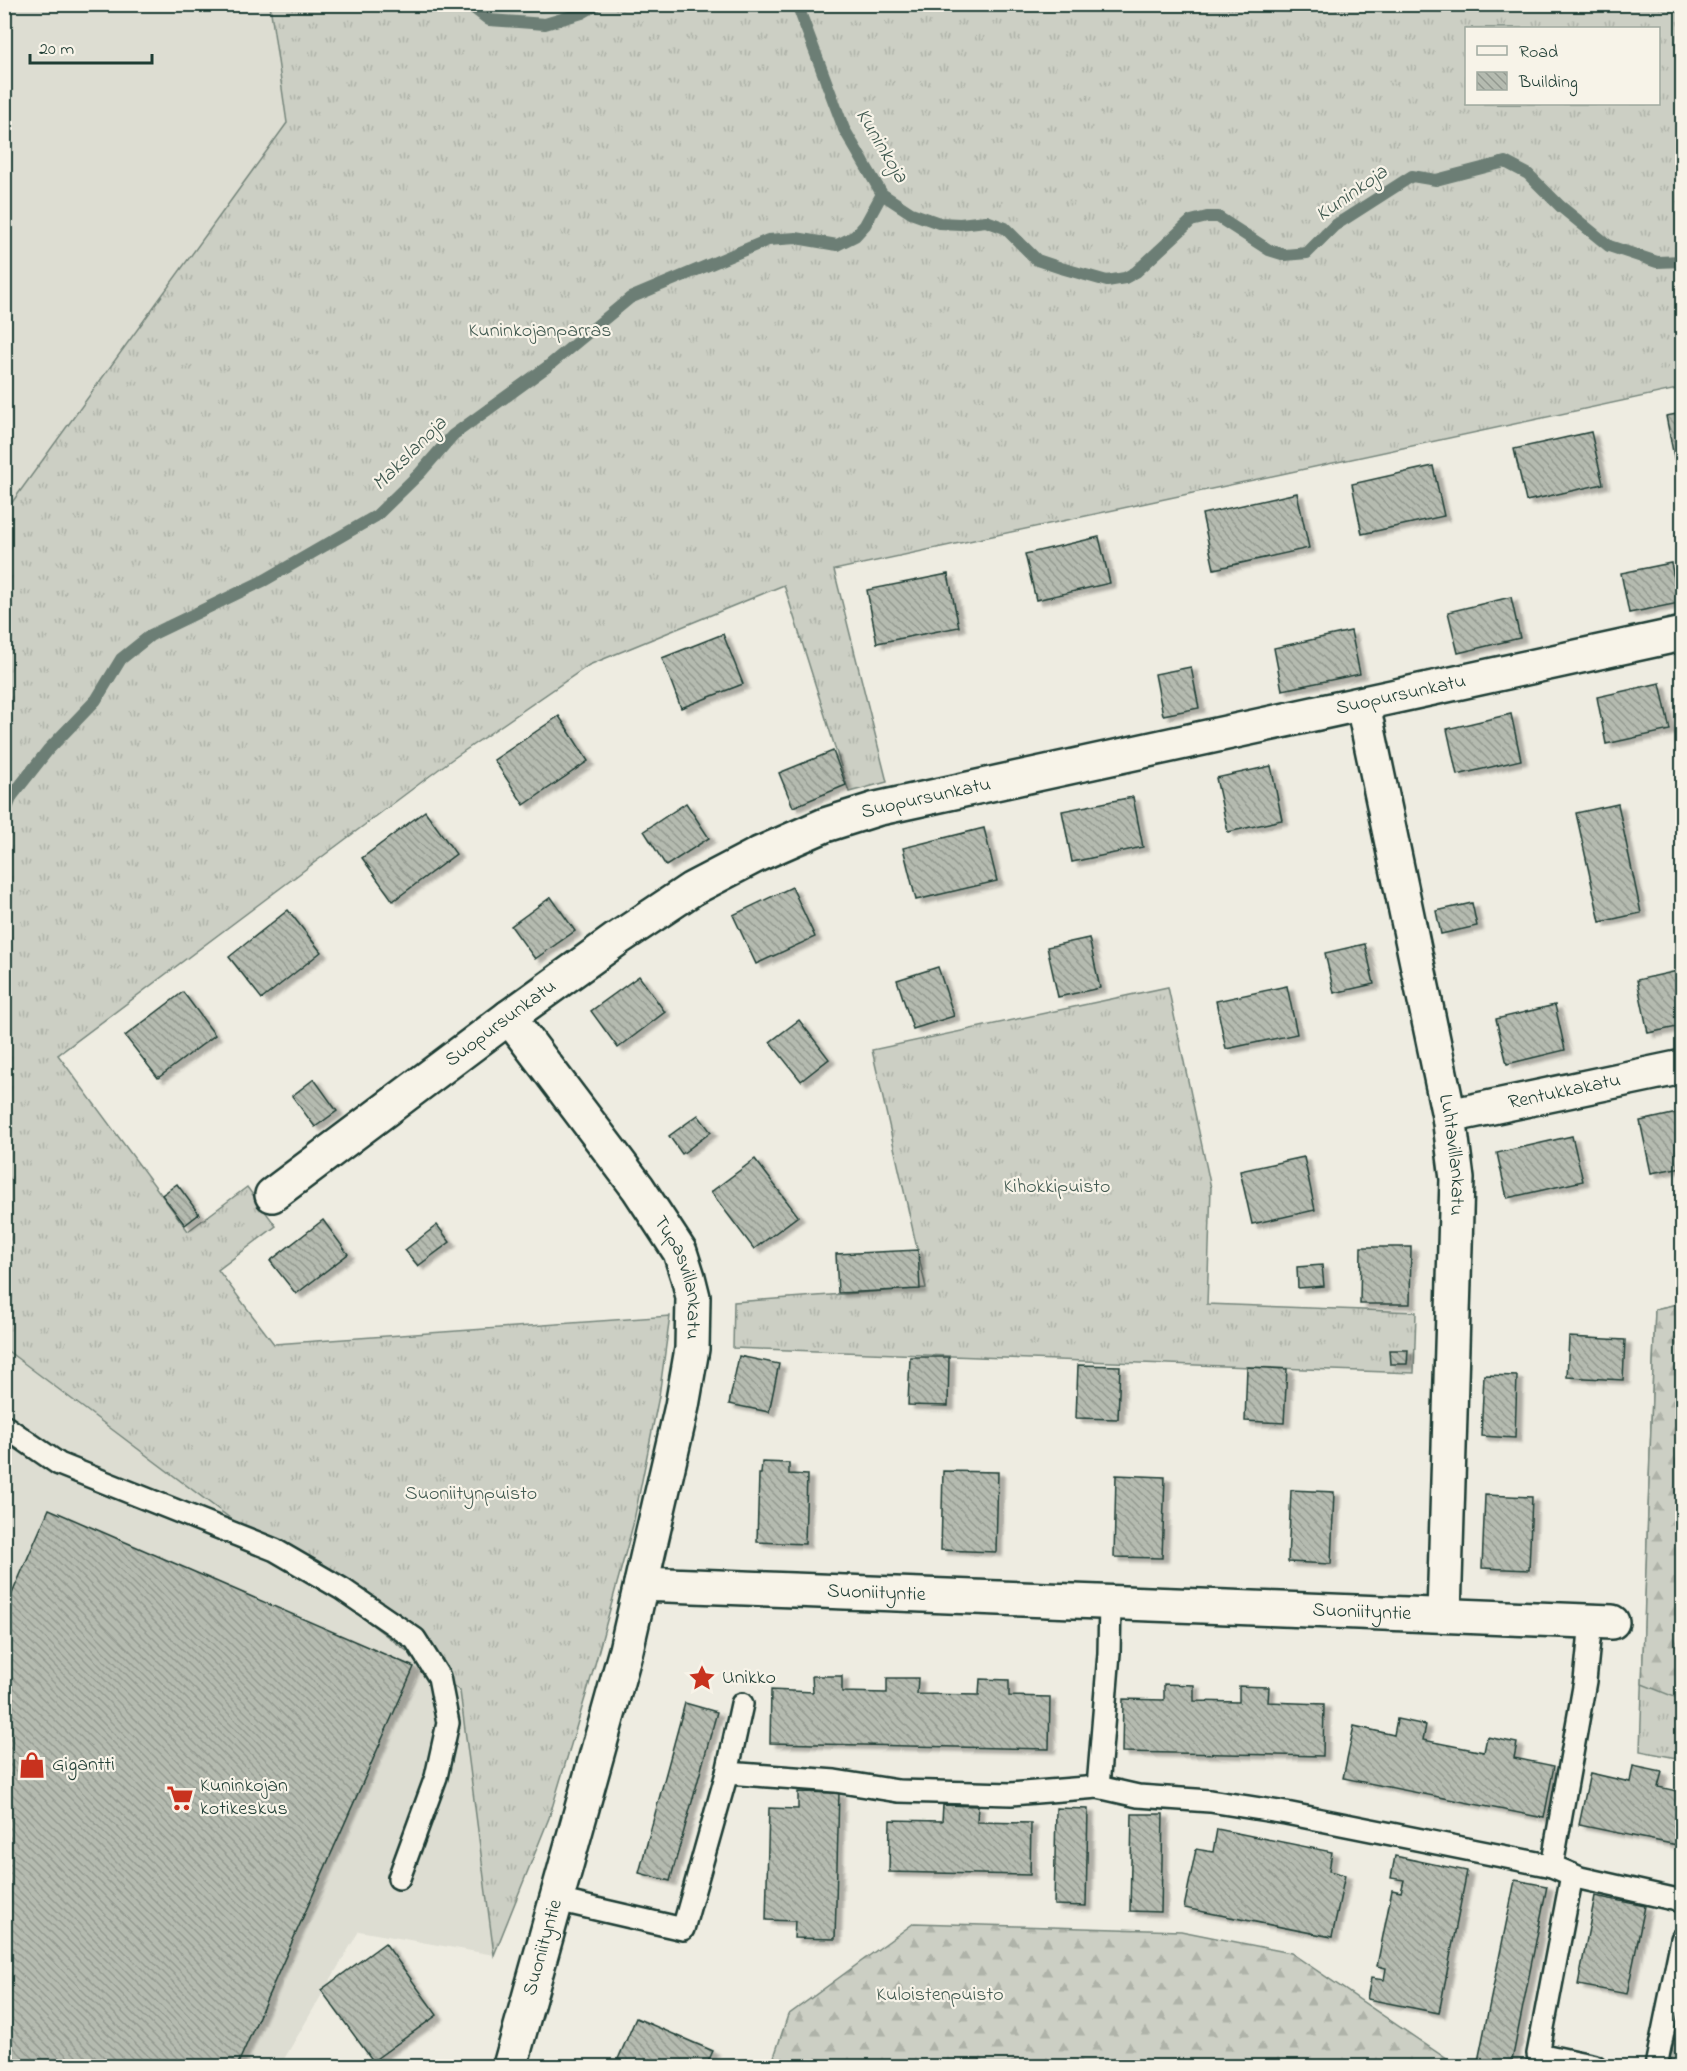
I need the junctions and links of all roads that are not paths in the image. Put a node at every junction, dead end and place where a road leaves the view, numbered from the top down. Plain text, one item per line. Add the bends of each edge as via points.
1 (1683, 634) edge
2 (1363, 705) junction
3 (509, 1017) junction
4 (1683, 1067) edge
5 (1449, 1116) junction
6 (272, 1195) dead end
7 (4, 1426) edge
8 (641, 1584) junction
9 (1110, 1602) junction
10 (1444, 1615) junction
11 (1601, 1622) joint
12 (742, 1704) dead end
13 (727, 1773) junction
14 (1098, 1787) junction
15 (1552, 1866) junction
16 (1572, 1875) junction
17 (399, 1878) dead end
18 (557, 1900) junction
19 (1683, 1901) edge
20 (1683, 1939) edge
21 (510, 2067) edge
22 (1595, 2067) edge
23 (1656, 2067) edge

1 - 2 street, Suopursunkatu
2 - 3 street, Suopursunkatu via 876,809 825,825 692,889
2 - 5 street, Luhtavillankatu
3 - 6 street, Suopursunkatu
3 - 8 street, Tupasvillankatu via 638,1188 680,1252 693,1297 692,1349 682,1406
4 - 5 street, Rentukkakatu
5 - 10 street, Luhtavillankatu via 1457,1179
7 - 17 lane via 59,1464 275,1550 342,1588 415,1639 439,1677 448,1723 436,1777
8 - 9 street, Suoniityntie
8 - 18 street, Suoniityntie
9 - 10 street, Suoniityntie
9 - 14 lane
10 - 11 street, Suoniityntie
11 - 15 lane via 1585,1681
12 - 13 lane
13 - 14 lane via 835,1781 898,1791 1011,1794
13 - 18 lane via 683,1929
14 - 15 lane via 1138,1796 1210,1801 1286,1813
15 - 16 lane
16 - 19 lane
16 - 22 lane via 1538,2054
18 - 21 street, Suoniityntie
20 - 23 lane

